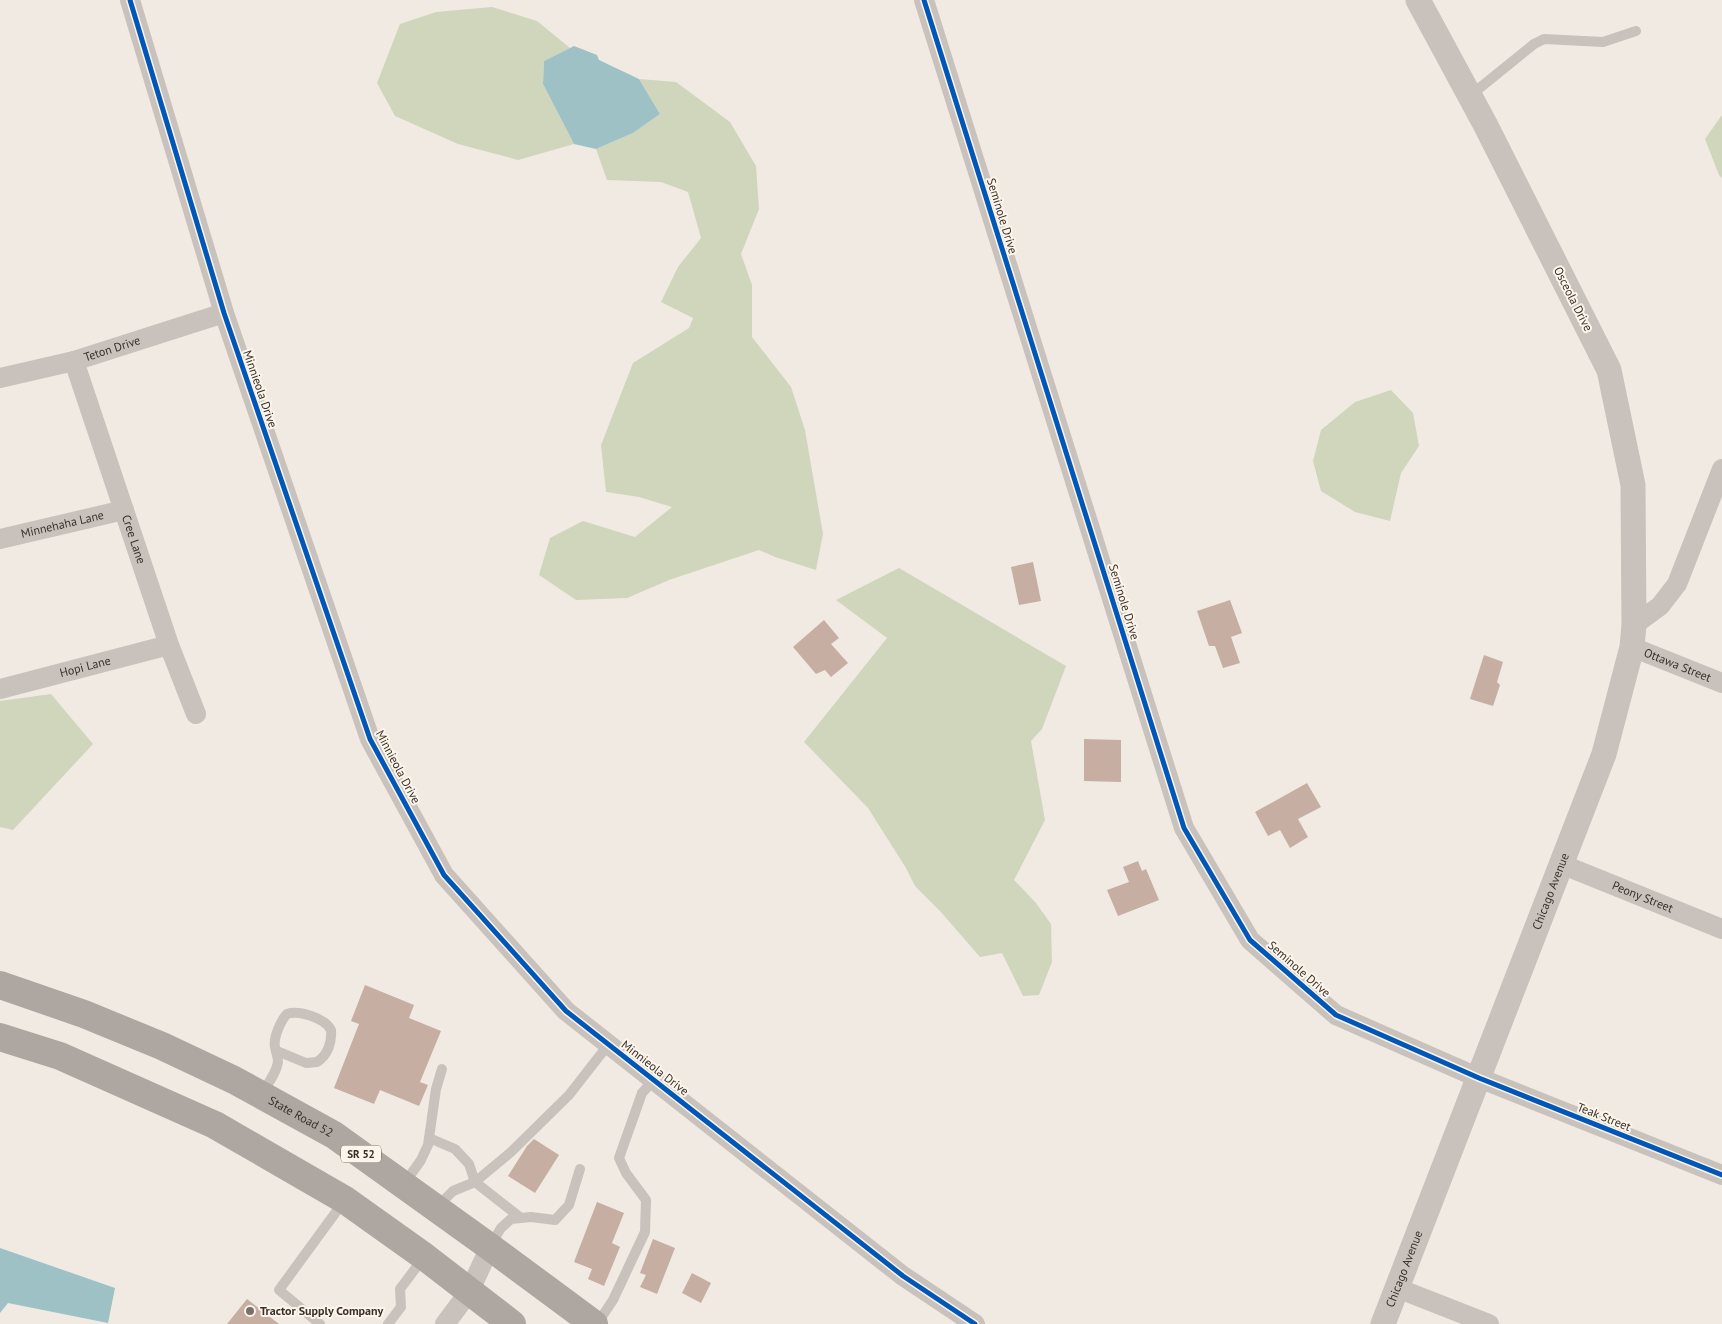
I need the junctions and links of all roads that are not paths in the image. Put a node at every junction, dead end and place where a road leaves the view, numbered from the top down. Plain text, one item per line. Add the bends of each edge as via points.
1 (130, 0) edge
2 (924, 0) edge
3 (1423, 2) edge
4 (1636, 31) dead end
5 (1470, 96) junction
6 (224, 313) junction
7 (74, 361) junction
8 (0, 378) edge
9 (1722, 469) edge
10 (124, 510) junction
11 (0, 539) edge
12 (1633, 636) junction
13 (170, 645) junction
14 (1722, 684) edge
15 (0, 689) edge
16 (196, 714) dead end
17 (1561, 864) junction
18 (1722, 929) edge
19 (0, 985) edge
20 (0, 1037) edge
21 (608, 1045) junction
22 (276, 1051) junction
23 (442, 1069) dead end
24 (1479, 1078) junction
25 (654, 1080) junction
26 (261, 1095) junction
27 (429, 1138) junction
28 (580, 1168) dead end
29 (1722, 1175) edge
30 (475, 1182) junction
31 (403, 1185) junction
32 (345, 1200) junction
33 (436, 1208) junction
34 (521, 1218) junction
35 (490, 1247) junction
36 (425, 1257) junction
37 (1397, 1288) junction
38 (469, 1292) junction
39 (320, 1324) edge
40 (388, 1324) edge
41 (445, 1324) edge
42 (512, 1324) edge
43 (595, 1324) edge
44 (975, 1324) edge
45 (1382, 1324) edge
46 (1489, 1324) edge

1 - 6 street, Minnieola Drive
2 - 24 street, Seminole Drive via 1184,828 1250,940 1336,1015
3 - 5 street, Osceola Drive
4 - 5 lane via 1603,42 1544,39
5 - 12 street, Osceola Drive via 1609,370 1633,485
6 - 7 street, Teton Drive
6 - 21 street, Minnieola Drive via 370,739 444,875 566,1011
7 - 8 street, Teton Drive
7 - 10 street, Cree Lane
9 - 12 street via 1677,584
10 - 11 street, Minnehaha Lane
10 - 13 street, Cree Lane
12 - 14 street, Ottawa Street
12 - 17 street, Chicago Avenue via 1604,754
13 - 15 street, Hopi Lane
13 - 16 street, Cree Lane
17 - 18 street, Peony Street
17 - 24 street, Chicago Avenue
19 - 26 main road, State Road 52 / SR 52 via 162,1046
20 - 32 main road via 60,1056 215,1125
21 - 25 street, Minnieola Drive
21 - 30 lane via 569,1095
22 - 22 lane via 275,1041 281,1023 292,1012 316,1018 331,1030 330,1046 317,1062 306,1063
22 - 26 lane via 276,1070
23 - 27 lane
24 - 29 street, Teak Street
24 - 37 street, Chicago Avenue
25 - 43 lane via 642,1093 618,1158 646,1200 645,1232 613,1300
25 - 44 street, Minnieola Drive via 903,1276
26 - 31 main road, State Road 52 / SR 52 via 334,1136
27 - 30 lane via 455,1149 469,1164
27 - 31 lane via 421,1160
28 - 34 lane via 569,1205 555,1220
30 - 33 lane via 453,1191
30 - 34 lane
31 - 33 main road, State Road 52 / SR 52
32 - 36 main road
32 - 39 lane via 278,1290
33 - 35 main road, State Road 52 / SR 52
34 - 35 lane via 511,1218
35 - 38 street
35 - 43 main road, State Road 52 / SR 52
36 - 38 main road
36 - 40 lane via 400,1289 401,1307
37 - 45 street, Chicago Avenue
37 - 46 street
38 - 41 street
38 - 42 main road

